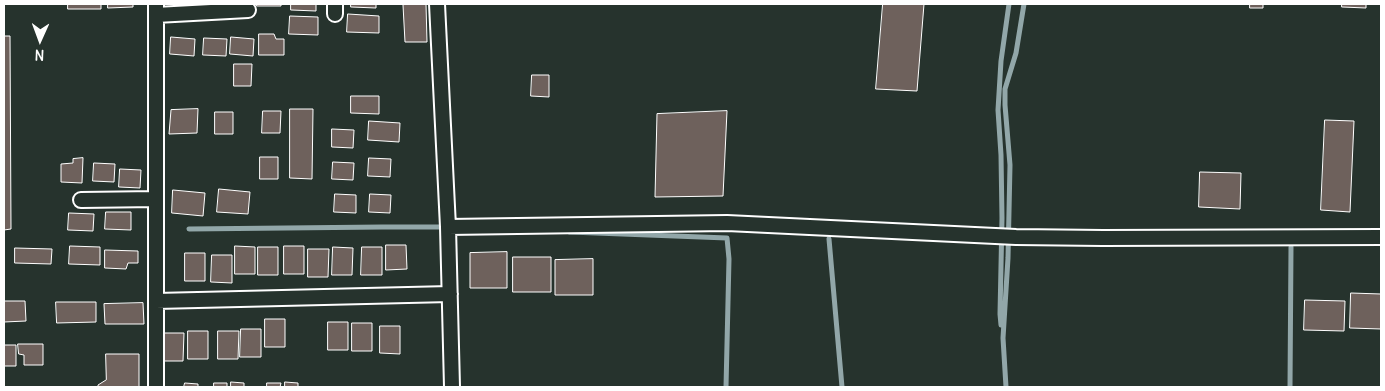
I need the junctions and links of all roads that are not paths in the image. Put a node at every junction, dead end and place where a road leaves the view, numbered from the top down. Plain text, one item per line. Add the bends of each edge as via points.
1 (437, 4) edge
2 (156, 9) edge
3 (248, 10) dead end
4 (156, 199) junction
5 (82, 200) dead end
6 (448, 227) junction
7 (1381, 237) edge
8 (450, 294) junction
9 (156, 301) junction
10 (156, 387) edge
11 (452, 387) edge

1 - 6 street
2 - 3 street
2 - 4 street
4 - 5 street
4 - 9 street
6 - 7 street via 727,223 1016,237
6 - 8 street
8 - 9 street
8 - 11 street
9 - 10 street

